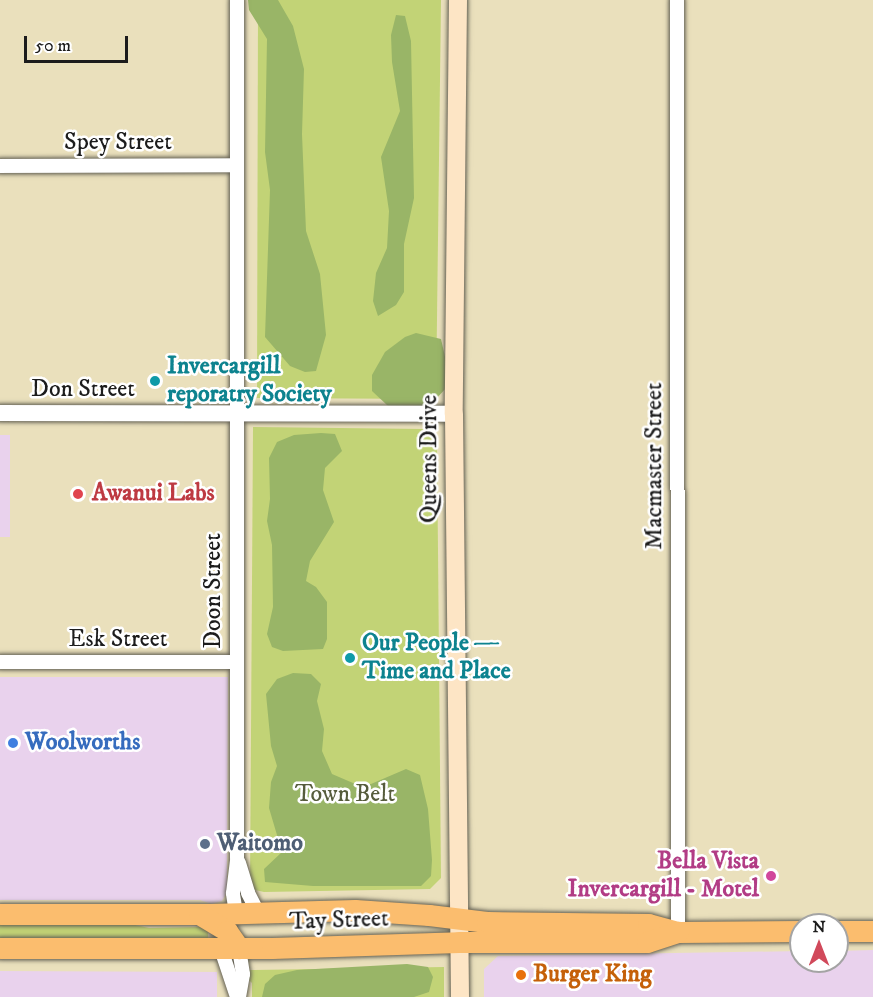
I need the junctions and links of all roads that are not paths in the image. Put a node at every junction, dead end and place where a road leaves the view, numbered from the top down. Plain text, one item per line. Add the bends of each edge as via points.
1 (237, 0) edge
2 (458, 0) edge
3 (677, 0) edge
4 (237, 165) junction
5 (0, 166) edge
6 (0, 413) edge
7 (237, 414) junction
8 (454, 414) junction
9 (0, 662) edge
10 (237, 662) junction
11 (237, 858) junction
12 (236, 913) junction
13 (258, 913) junction
14 (0, 914) edge
15 (199, 914) junction
16 (459, 918) junction
17 (789, 931) edge
18 (849, 931) edge
19 (873, 931) edge
20 (678, 932) junction
21 (459, 942) junction
22 (0, 948) edge
23 (230, 948) junction
24 (272, 948) junction
25 (238, 997) edge
26 (460, 997) edge

1 - 4 street, Doon Street
2 - 8 main road, Queens Drive
3 - 20 street, Macmaster Street
4 - 5 street, Spey Street
4 - 7 street, Doon Street
6 - 7 street, Don Street
7 - 8 street, Don Street
7 - 10 street, Doon Street
8 - 16 main road, Queens Drive
9 - 10 street, Esk Street
10 - 11 street, Doon Street
11 - 12 street, Doon Street via 233,893
11 - 13 street, Doon Street
12 - 13 highway, Tay Street
12 - 15 highway, Tay Street
12 - 24 highway via 251,933
13 - 16 highway, Tay Street via 356,910
14 - 15 highway, Tay Street
15 - 23 highway via 227,931
16 - 20 highway, Tay Street via 487,922 648,924
16 - 21 main road, Queens Drive
17 - 20 highway, Tay Street
18 - 19 highway
20 - 21 highway, Tay Street via 647,942
21 - 24 highway, Tay Street
21 - 26 main road, Queens Drive
22 - 23 highway, Tay Street
23 - 24 highway, Tay Street
23 - 25 street via 243,974

